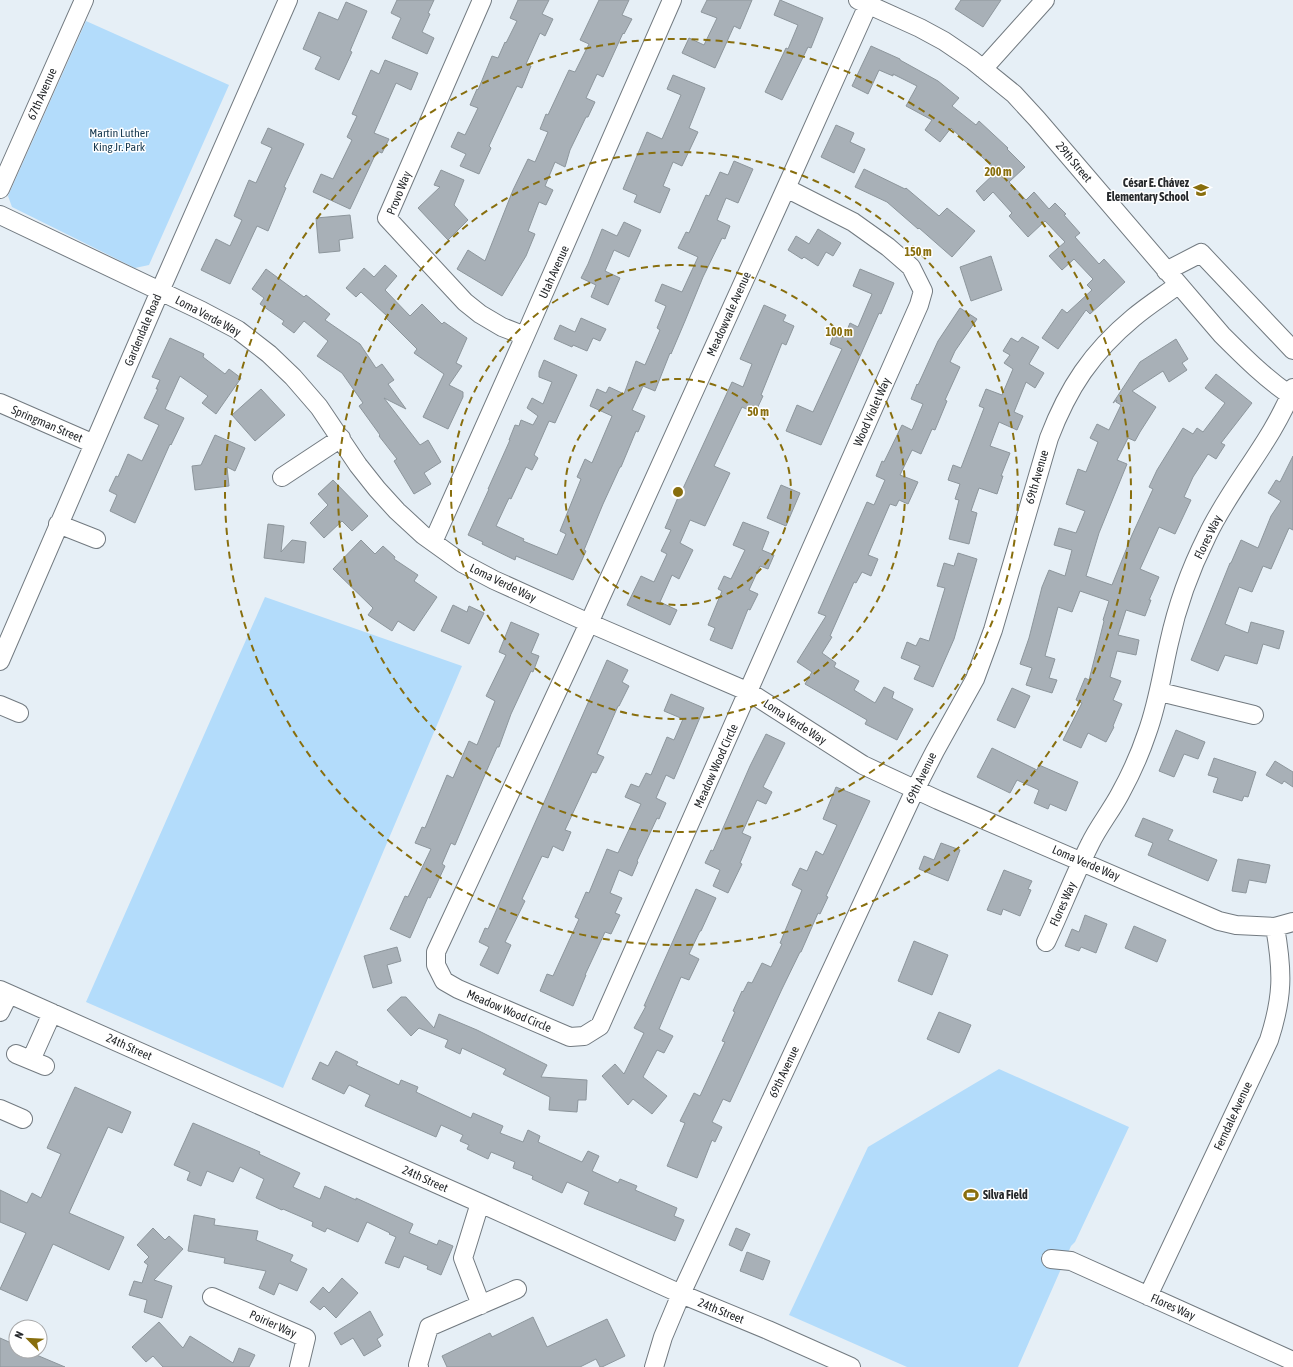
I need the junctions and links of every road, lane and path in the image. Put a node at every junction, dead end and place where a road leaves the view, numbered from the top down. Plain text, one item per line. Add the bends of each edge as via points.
1 (84, 0) edge
2 (288, 0) edge
3 (482, 0) edge
4 (672, 0) edge
5 (1045, 0) edge
6 (863, 2) edge
7 (983, 69) junction
8 (786, 188) junction
9 (0, 189) edge
10 (0, 215) edge
11 (1166, 271) junction
12 (1178, 285) junction
13 (160, 291) junction
14 (525, 336) junction
15 (1293, 350) edge
16 (1292, 394) edge
17 (0, 403) edge
18 (341, 438) junction
19 (94, 444) junction
20 (282, 477) dead end
21 (58, 524) junction
22 (96, 539) dead end
23 (432, 542) junction
24 (589, 623) junction
25 (0, 661) edge
26 (749, 692) junction
27 (1160, 692) junction
28 (0, 705) edge
29 (19, 713) dead end
30 (1254, 715) dead end
31 (915, 790) junction
32 (1082, 862) junction
33 (1293, 922) edge
34 (1275, 928) junction
35 (1046, 942) dead end
36 (5, 992) edge
37 (0, 1012) edge
38 (52, 1013) junction
39 (31, 1060) dead end
40 (0, 1109) edge
41 (23, 1118) dead end
42 (480, 1203) junction
43 (1051, 1259) dead end
44 (517, 1289) dead end
45 (681, 1294) junction
46 (1148, 1296) junction
47 (212, 1297) dead end
48 (481, 1304) junction
49 (1293, 1360) edge
50 (299, 1367) edge
51 (419, 1367) edge
52 (654, 1367) edge
53 (851, 1367) edge

1 - 9 street, 67th Avenue
2 - 13 street, Gardendale Road
3 - 14 street, Provo Way via 387,218 465,302 502,327
4 - 14 street, Utah Avenue
5 - 7 street
6 - 7 street, 29th Street via 944,41
6 - 8 street, Meadowvale Avenue
7 - 11 street, 29th Street via 1014,94 1038,119
8 - 24 street, Meadowvale Avenue
8 - 26 street, Wood Violet Way via 870,233 911,267 923,291
10 - 13 street, Loma Verde Way
11 - 12 street, 29th Street
11 - 15 street via 1201,254
12 - 16 street, 29th Street via 1236,350 1271,381
12 - 31 street, 69th Avenue via 1134,317 1092,358 1059,412 1049,438 993,630 975,679
13 - 18 street, Loma Verde Way via 238,330 269,354 314,401
13 - 19 street, Gardendale Road
14 - 23 street, Utah Avenue
16 - 27 street, Flores Way via 1266,441 1228,497 1198,556 1178,609
17 - 19 street, Springman Street
18 - 20 street
18 - 23 street, Loma Verde Way via 377,489
19 - 21 street, Gardendale Road
21 - 22 street
21 - 25 street, Gardendale Road
23 - 24 street, Loma Verde Way via 462,563 494,580
24 - 26 street, Loma Verde Way
24 - 26 street, Meadow Wood Circle via 436,952 436,965 444,981 458,989 570,1037 584,1036 600,1026
26 - 31 street, Loma Verde Way via 864,765
27 - 30 street
27 - 32 street, Flores Way via 1136,764
28 - 29 street
31 - 32 street, Loma Verde Way
31 - 45 street, 69th Avenue
32 - 34 street, Loma Verde Way via 1219,921
32 - 35 street, Flores Way
33 - 34 street, Loma Verde Way
34 - 46 street, Ferndale Avenue via 1280,951 1280,997 1269,1040
36 - 37 street
36 - 38 street, 24th Street
38 - 39 street
38 - 42 street, 24th Street
40 - 41 street
42 - 45 street, 24th Street
42 - 48 street via 463,1258
43 - 46 street, Flores Way via 1071,1261
44 - 48 street
45 - 52 street, 69th Avenue
45 - 53 street, 24th Street
46 - 49 street, Flores Way
47 - 50 street, Poirier Way via 306,1338
48 - 51 street via 428,1327

